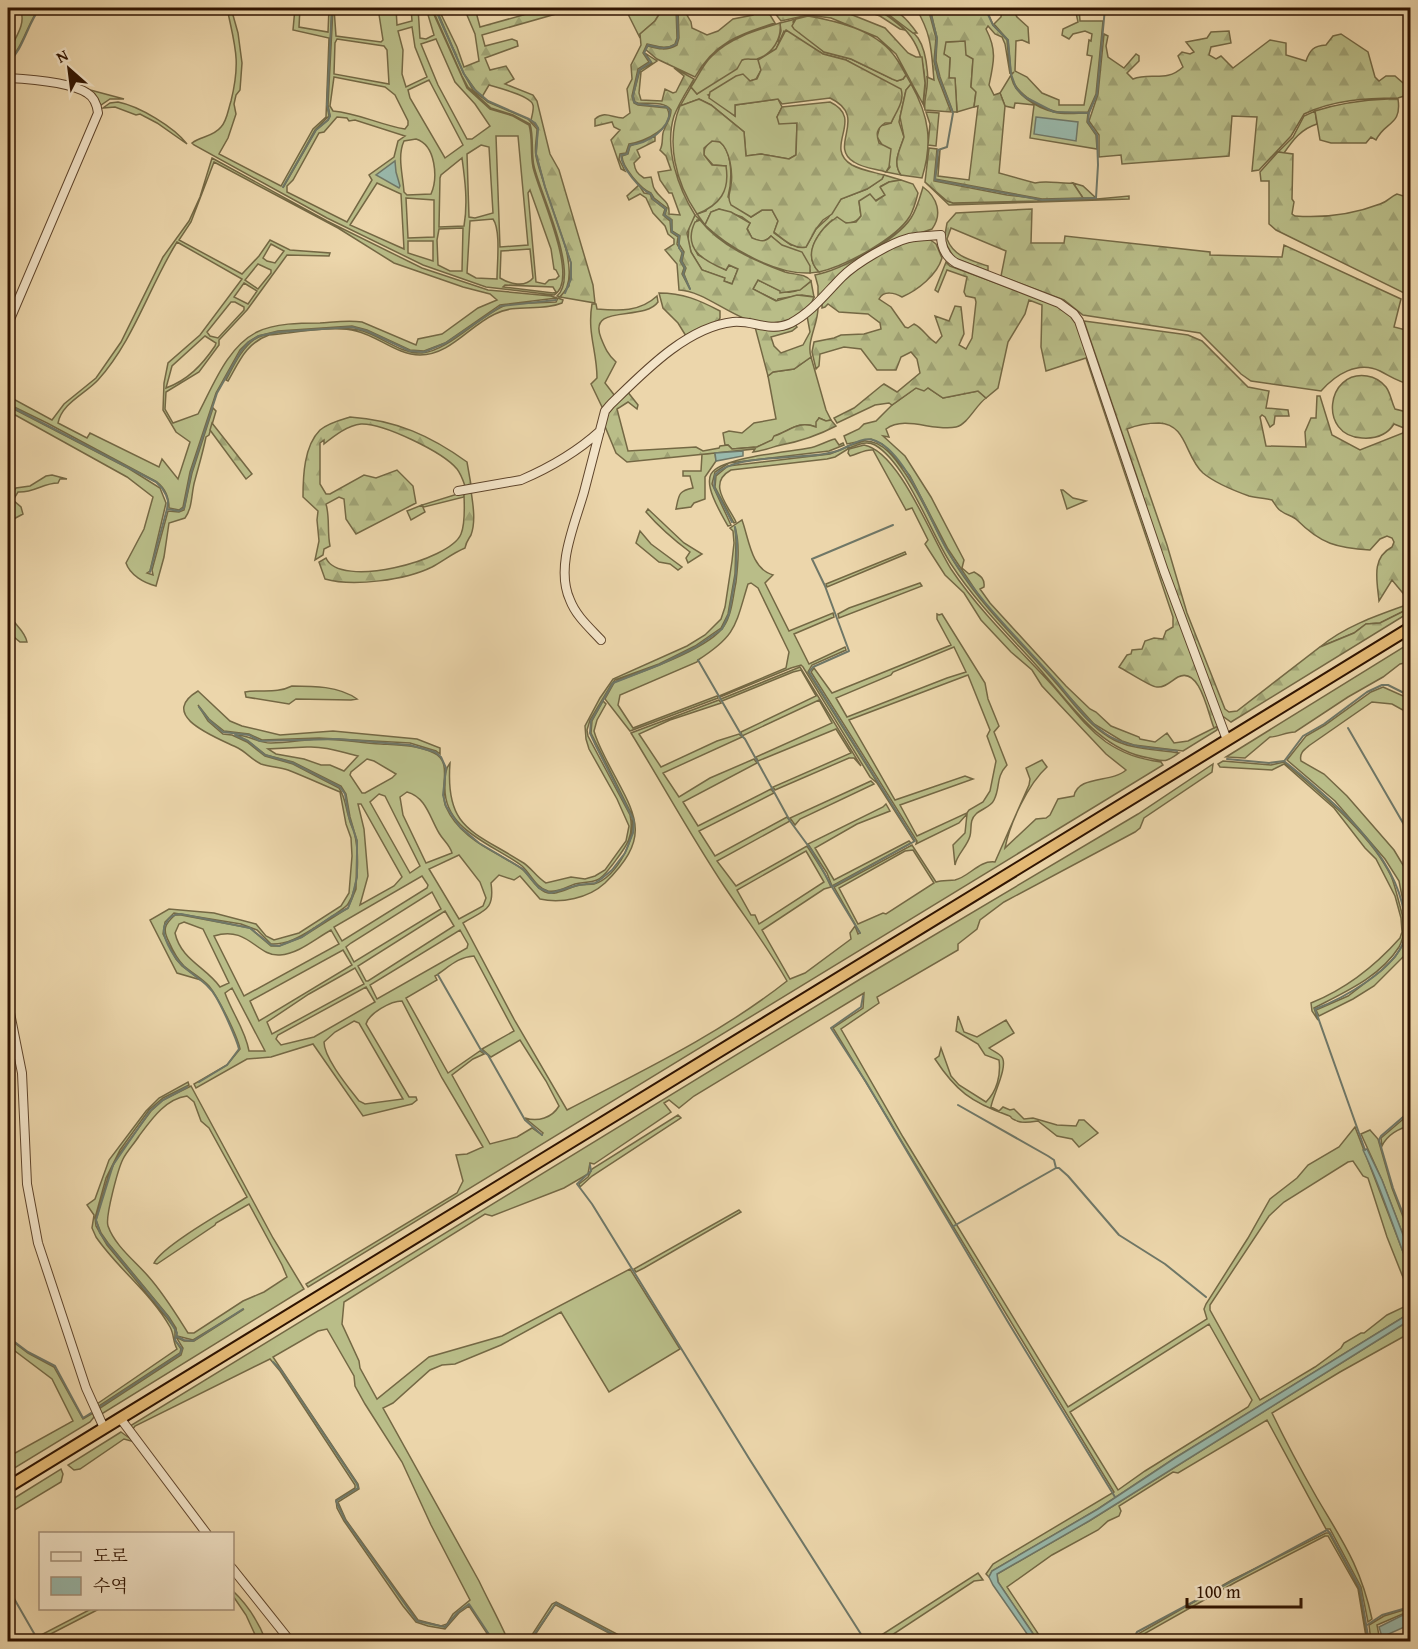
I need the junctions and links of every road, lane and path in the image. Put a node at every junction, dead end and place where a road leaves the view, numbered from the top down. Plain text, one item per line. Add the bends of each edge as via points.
1 (8, 78) edge
2 (8, 324) edge
3 (600, 431) junction
4 (458, 491) dead end
5 (1410, 628) edge
6 (601, 640) dead end
7 (1227, 740) junction
8 (8, 1003) edge
9 (120, 1418) junction
10 (104, 1428) junction
11 (8, 1487) edge
12 (206, 1532) edge
13 (234, 1570) edge
14 (291, 1641) edge

1 - 2 street via 86,92 98,113
3 - 4 street via 578,449 531,476
3 - 6 street via 572,531 566,574 567,592 574,609
3 - 7 street via 610,405 675,346 735,321 784,326 803,316 849,270 865,260 907,239 941,235 942,247 956,264 1059,303 1079,321
5 - 7 highway
7 - 9 highway
8 - 10 street via 22,1073 27,1184 38,1243 86,1388
9 - 10 highway
9 - 12 street
10 - 11 highway
13 - 14 street

